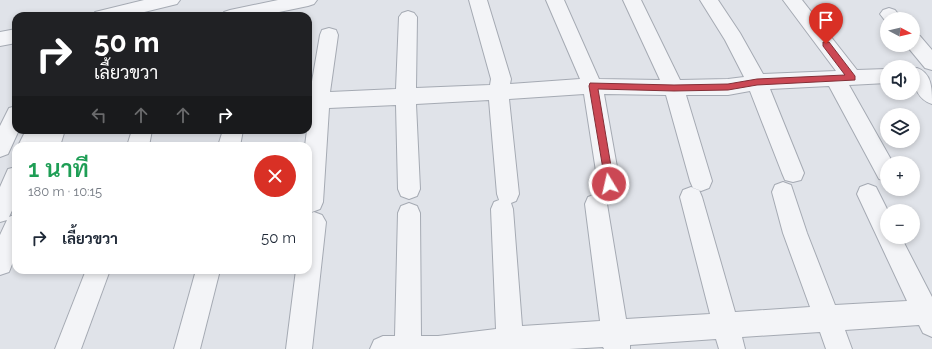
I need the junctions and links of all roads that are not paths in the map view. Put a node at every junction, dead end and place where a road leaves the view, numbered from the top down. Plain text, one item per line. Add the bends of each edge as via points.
1 (171, 0) edge
2 (308, 0) edge
3 (478, 0) edge
4 (555, 0) edge
5 (632, 0) edge
6 (709, 0) edge
7 (792, 0) edge
8 (118, 12) edge
9 (250, 12) edge
10 (408, 17) dead end
11 (329, 35) dead end
12 (12, 37) edge
13 (0, 39) edge
14 (920, 49) edge
15 (932, 63) edge
16 (921, 75) edge
17 (880, 76) edge
18 (843, 78) junction
19 (757, 82) junction
20 (593, 86) junction
21 (674, 88) junction
22 (498, 92) junction
23 (406, 96) junction
24 (932, 96) edge
25 (313, 101) edge
26 (12, 122) edge
27 (0, 148) edge
28 (880, 157) edge
29 (609, 184) dead end
30 (12, 185) edge
31 (409, 189) dead end
32 (868, 194) dead end
33 (596, 204) dead end
34 (0, 212) edge
35 (409, 213) dead end
36 (880, 218) edge
37 (312, 222) edge
38 (12, 235) edge
39 (892, 244) edge
40 (0, 264) edge
41 (96, 274) edge
42 (207, 274) edge
43 (307, 274) edge
44 (929, 318) edge
45 (827, 319) junction
46 (728, 338) edge
47 (616, 341) edge
48 (510, 344) edge
49 (408, 348) junction
50 (68, 349) edge
51 (187, 349) edge
52 (299, 349) edge
53 (383, 349) edge
54 (438, 349) edge
55 (839, 349) edge

1 - 8 street
2 - 9 street
3 - 22 street via 501,79
4 - 20 street
5 - 21 street
6 - 19 street via 734,38
7 - 18 street
10 - 23 street
11 - 25 street
12 - 13 street
14 - 15 street
16 - 24 street
17 - 18 street
18 - 19 street
18 - 28 street
19 - 21 street via 728,87
19 - 45 street via 788,182 795,233
20 - 21 street
20 - 22 street
20 - 29 street
21 - 46 street
22 - 23 street
22 - 48 street
23 - 25 street
23 - 31 street
25 - 37 street
26 - 27 street
30 - 34 street
32 - 36 street
33 - 47 street
35 - 49 street
38 - 40 street
39 - 44 street
41 - 50 street
42 - 51 street
43 - 52 street
44 - 45 street
45 - 46 street
45 - 55 street
46 - 47 street
47 - 48 street
48 - 54 street
49 - 53 street
49 - 54 street

